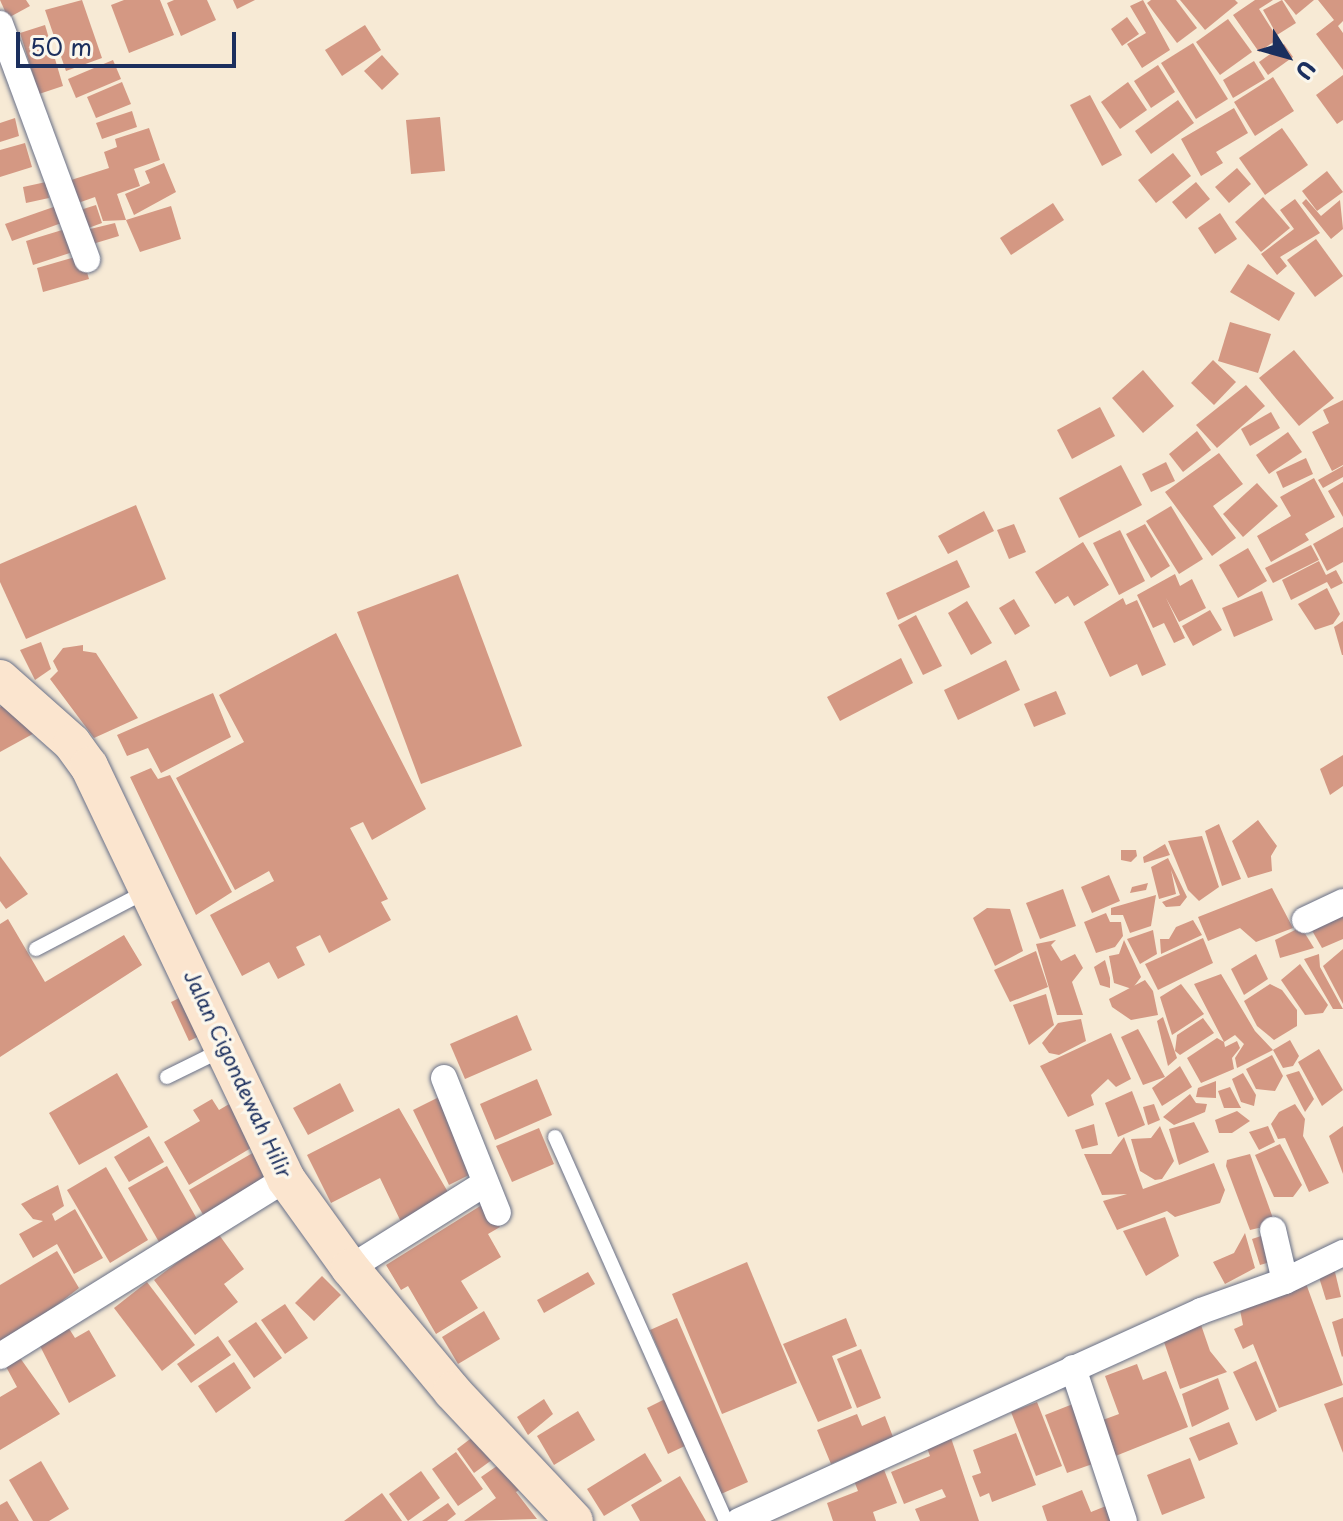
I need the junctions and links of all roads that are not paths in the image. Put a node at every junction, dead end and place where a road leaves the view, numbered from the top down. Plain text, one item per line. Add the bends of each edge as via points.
1 (0, 24) edge
2 (87, 259) dead end
3 (0, 679) edge
4 (150, 889) junction
5 (1343, 902) edge
6 (1305, 920) dead end
7 (36, 949) dead end
8 (225, 1049) junction
9 (167, 1077) dead end
10 (444, 1078) dead end
11 (555, 1137) dead end
12 (286, 1179) junction
13 (484, 1184) junction
14 (498, 1213) dead end
15 (1273, 1230) dead end
16 (1343, 1253) edge
17 (350, 1268) junction
18 (1285, 1281) junction
19 (0, 1356) edge
20 (1073, 1368) junction
21 (574, 1521) edge
22 (726, 1521) edge
23 (739, 1521) edge
24 (1124, 1521) edge

1 - 2 street
3 - 4 street, Jalan Cigondewah Hilir via 72,743 89,766
4 - 7 lane
4 - 8 street, Jalan Cigondewah Hilir
5 - 6 street
8 - 9 lane
8 - 12 street, Jalan Cigondewah Hilir
10 - 13 street
11 - 22 lane
12 - 17 street, Jalan Cigondewah Hilir
12 - 19 street
13 - 14 street
13 - 17 street
15 - 18 street
16 - 18 street
17 - 21 street, Jalan Cigondewah Hilir via 452,1391
18 - 20 street via 1201,1311
20 - 23 street
20 - 24 street

